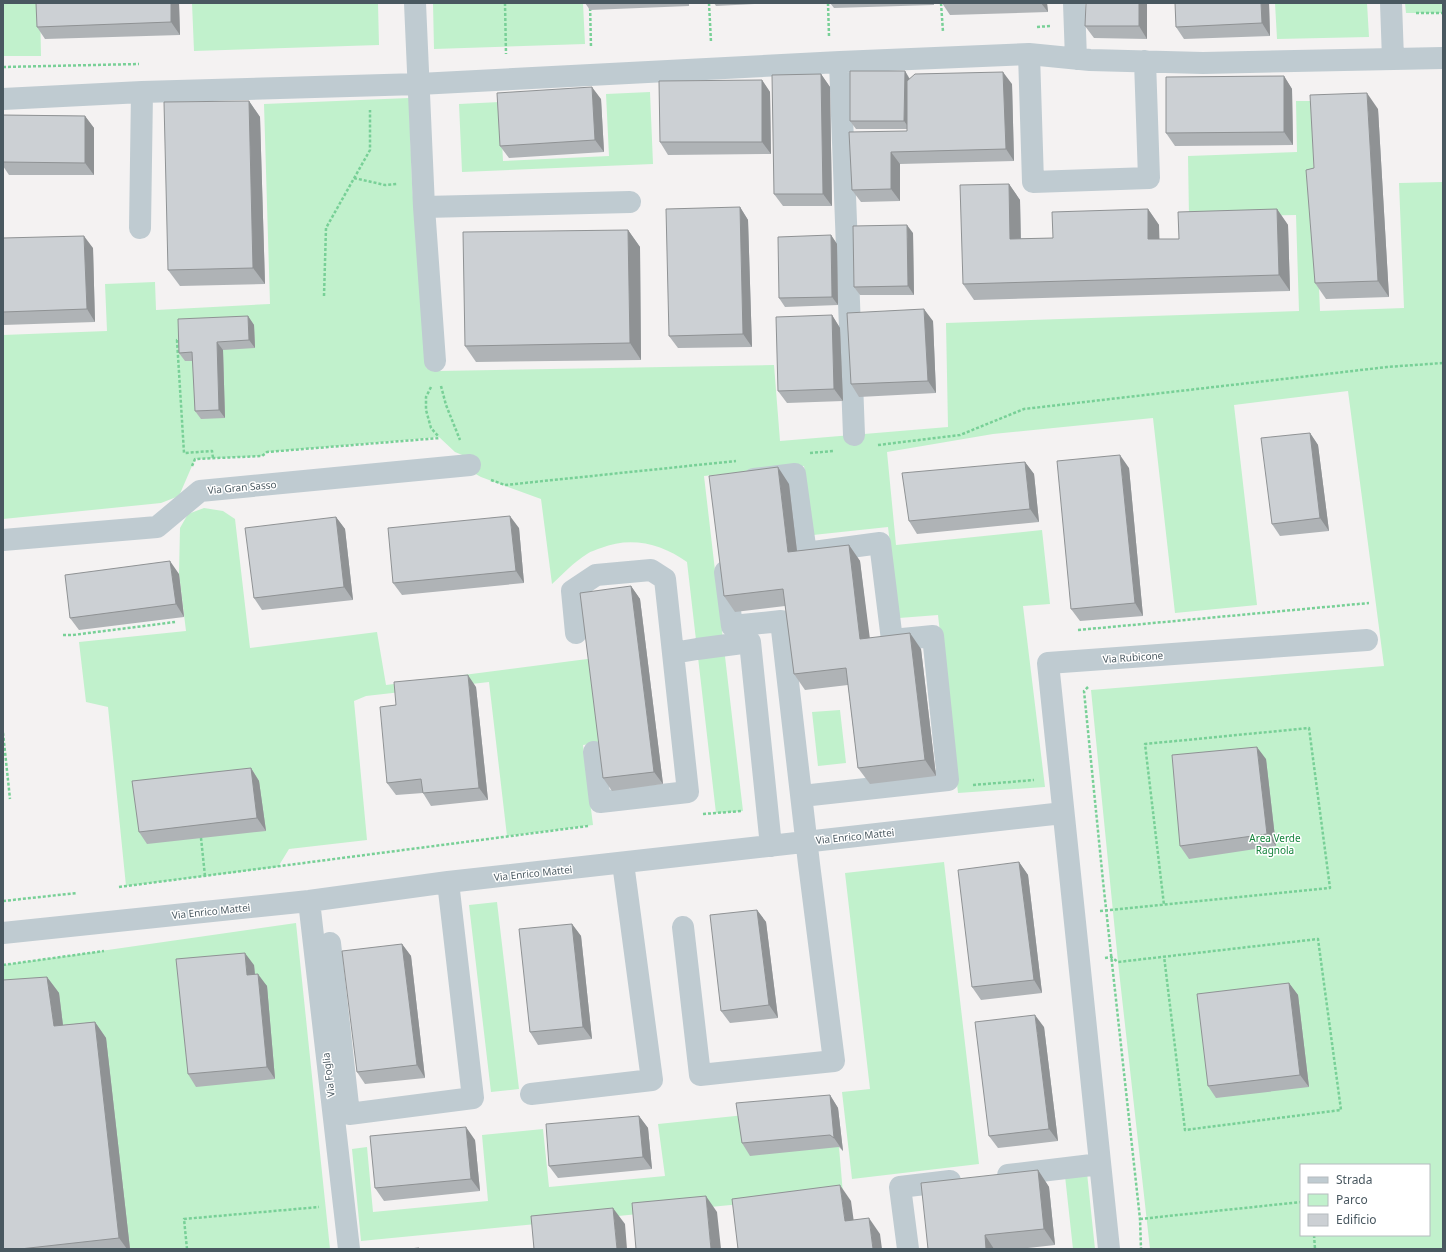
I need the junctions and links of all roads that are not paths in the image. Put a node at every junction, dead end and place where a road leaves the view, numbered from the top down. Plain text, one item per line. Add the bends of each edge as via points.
1 (416, 3) edge
2 (1074, 3) edge
3 (1391, 3) edge
4 (1029, 54) junction
5 (1076, 58) junction
6 (1443, 58) edge
7 (1392, 59) junction
8 (1145, 61) junction
9 (840, 62) junction
10 (419, 84) junction
11 (142, 92) junction
12 (3, 99) edge
13 (630, 202) dead end
14 (424, 207) junction
15 (140, 228) dead end
16 (436, 366) road end
17 (847, 443) road end
18 (470, 465) road end
19 (738, 471) edge
20 (3, 540) edge
21 (723, 555) edge
22 (576, 633) dead end
23 (1367, 640) dead end
24 (673, 653) junction
25 (594, 752) dead end
26 (802, 796) junction
27 (1063, 813) junction
28 (807, 842) junction
29 (771, 846) junction
30 (623, 862) junction
31 (448, 882) junction
32 (309, 901) junction
33 (683, 927) dead end
34 (3, 933) edge
35 (330, 943) dead end
36 (531, 1094) dead end
37 (1100, 1164) junction
38 (348, 1249) edge
39 (908, 1249) edge
40 (1109, 1249) edge

1 - 10 street
2 - 5 street
3 - 7 street
4 - 5 street
4 - 8 street via 1033,182 1149,178
4 - 9 street
5 - 8 street
6 - 7 street
7 - 8 street via 1203,63
9 - 10 street
9 - 17 street
10 - 11 street
10 - 14 street
11 - 12 street
11 - 15 street
13 - 14 street
14 - 16 street
18 - 20 street, Via Gran Sasso via 200,491 157,527
19 - 26 street via 795,474 806,553 880,543 892,640 933,636 948,780
21 - 26 street via 732,626 781,620
22 - 24 street via 572,591 596,575 651,570 665,579
23 - 27 street, Via Rubicone via 1048,663
24 - 25 street via 688,792 600,802
24 - 29 street via 750,642
26 - 28 street
27 - 28 street, Via Enrico Mattei
27 - 37 street
28 - 29 street, Via Enrico Mattei
28 - 33 street via 834,1060 700,1075
29 - 30 street, Via Enrico Mattei
30 - 31 street, Via Enrico Mattei
30 - 36 street via 652,1080
31 - 32 street, Via Enrico Mattei
31 - 35 street via 473,1098 348,1114
32 - 34 street, Via Enrico Mattei
32 - 38 street, Via Foglia via 335,1205
37 - 39 street via 900,1187
37 - 40 street

